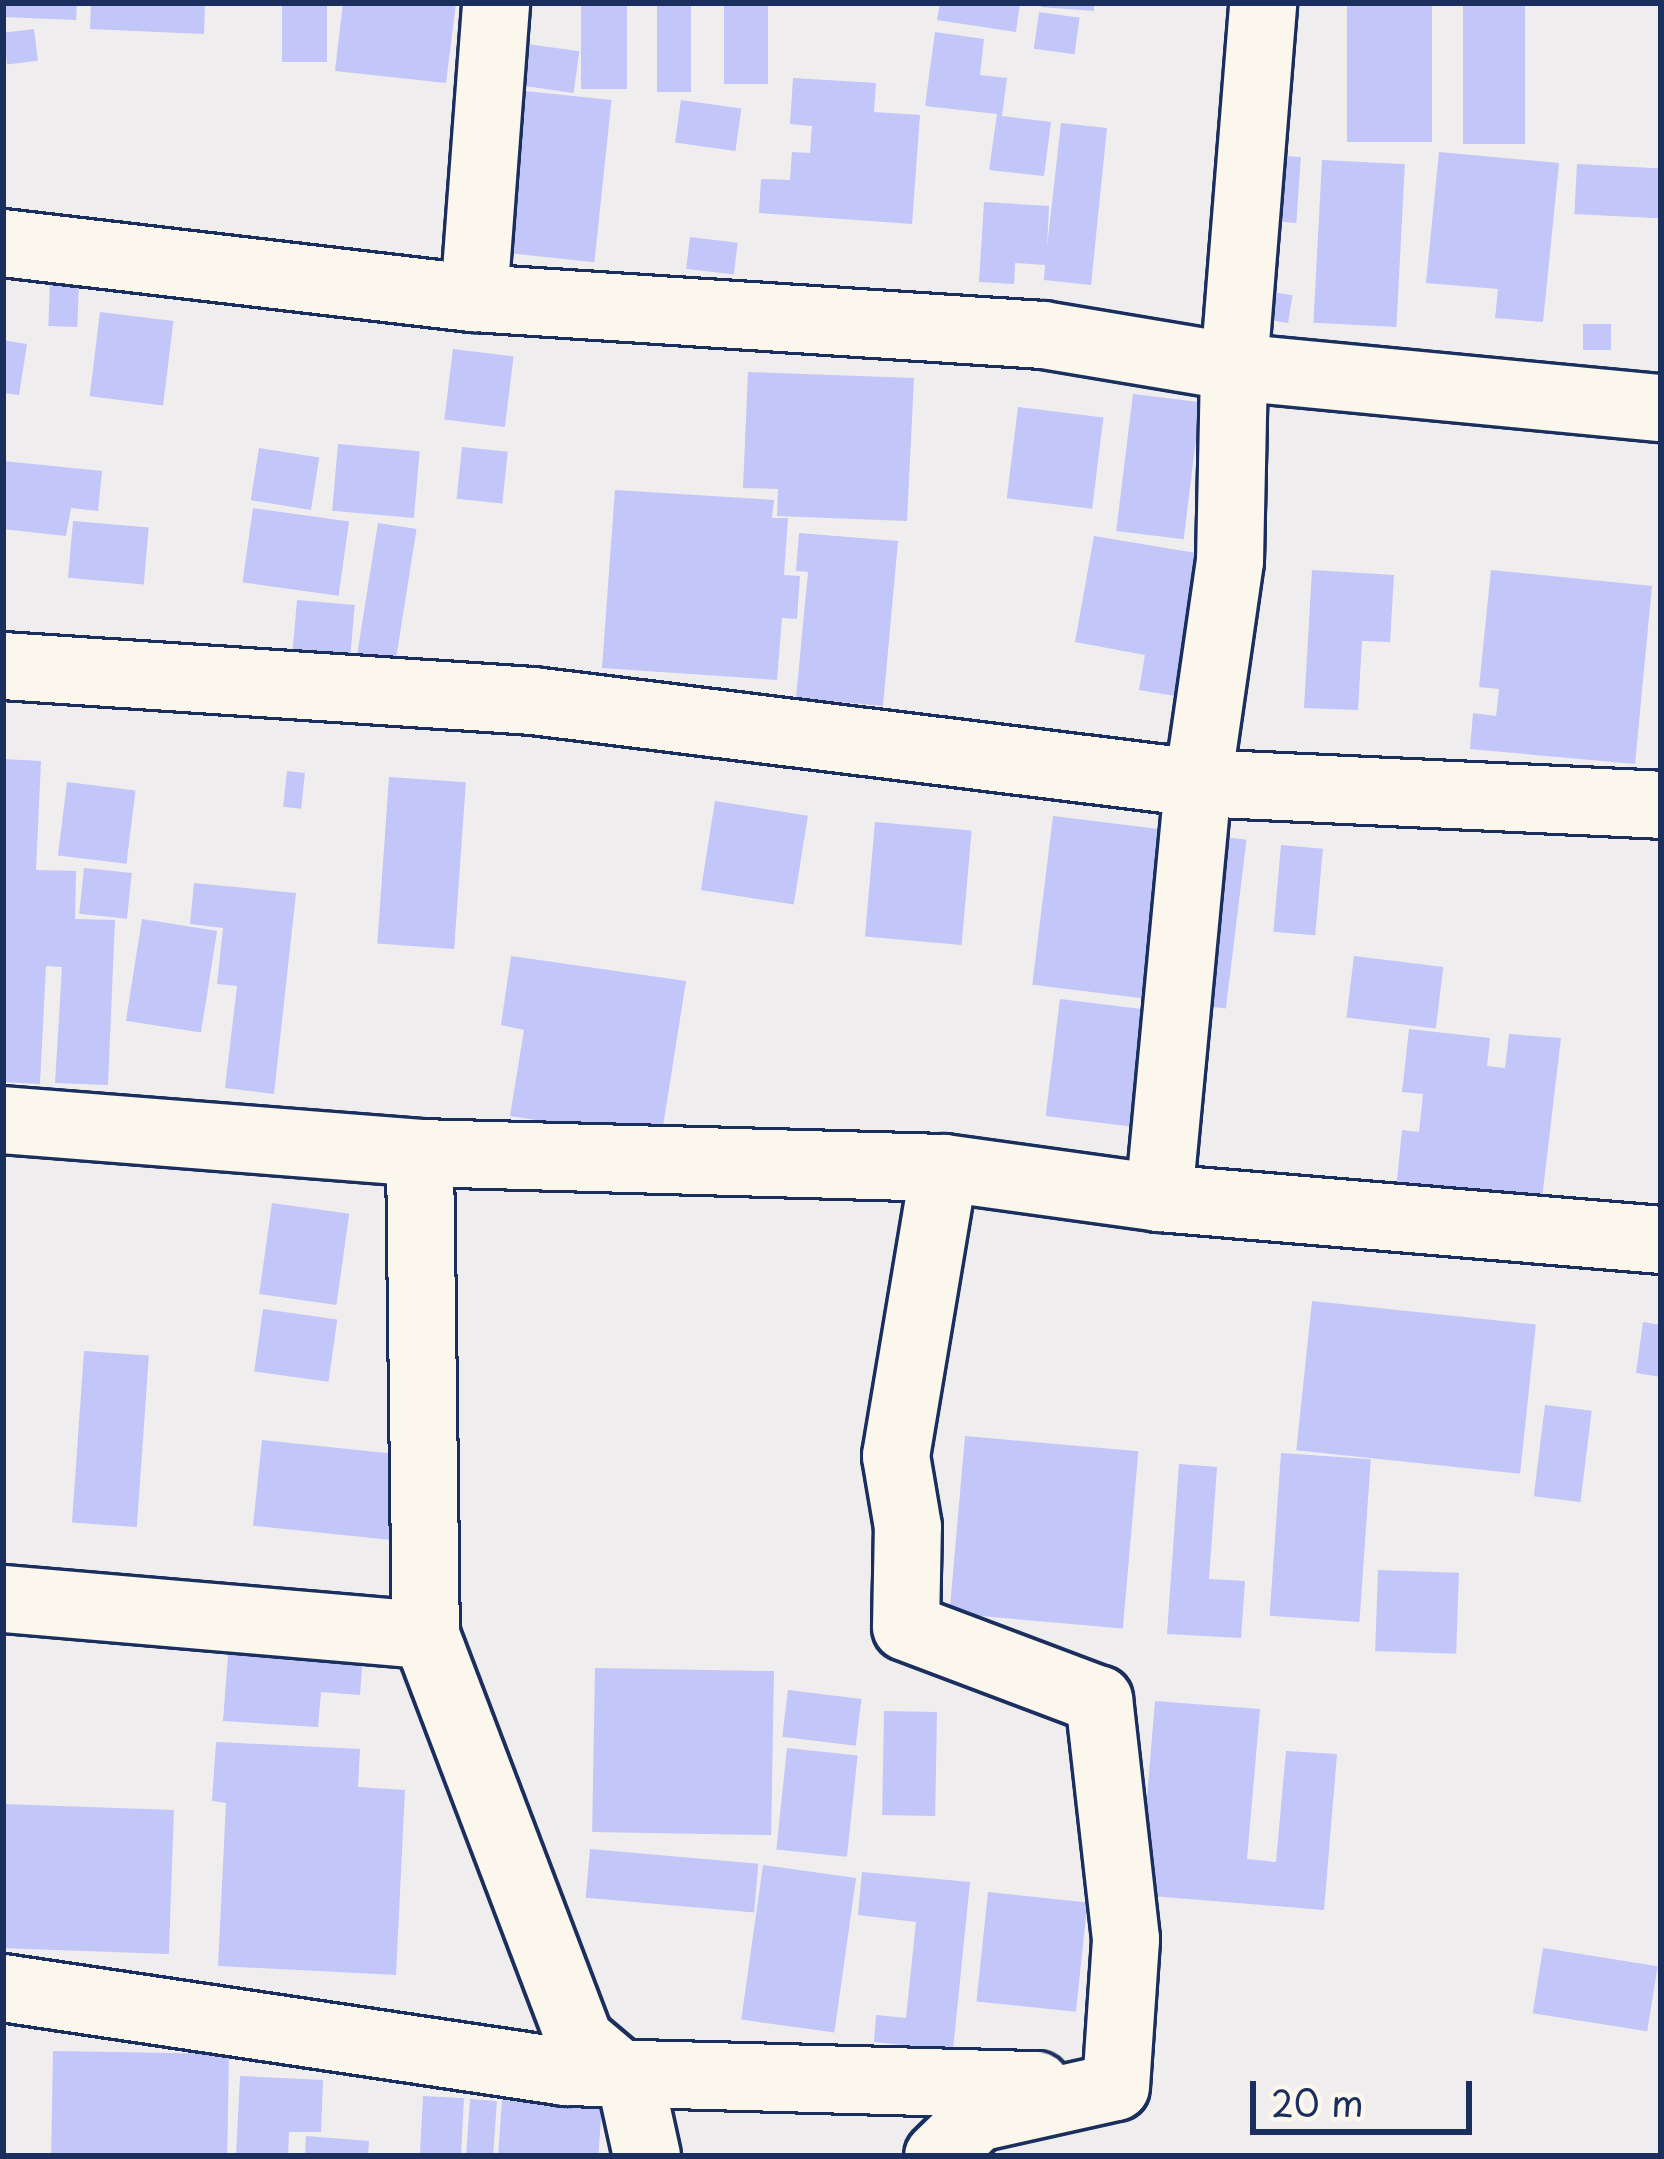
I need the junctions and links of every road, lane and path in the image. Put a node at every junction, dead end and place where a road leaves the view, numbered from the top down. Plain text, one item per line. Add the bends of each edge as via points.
1 (496, 3) edge
2 (1263, 3) edge
3 (3, 243) edge
4 (474, 298) junction
5 (1234, 367) junction
6 (1661, 408) edge
7 (3, 666) edge
8 (1198, 783) junction
9 (1661, 805) edge
10 (3, 1120) edge
11 (420, 1153) junction
12 (944, 1168) junction
13 (1159, 1198) junction
14 (1661, 1240) edge
15 (3, 1599) edge
16 (426, 1635) junction
17 (3, 1988) edge
18 (619, 2073) junction
19 (1116, 2087) junction
20 (647, 2156) edge
21 (938, 2156) edge

1 - 4 street
2 - 5 street
3 - 4 street
4 - 5 street via 1043,335
5 - 6 street
5 - 8 street via 1230,561
7 - 8 street via 533,700
8 - 9 street
8 - 13 street
10 - 11 street
11 - 12 street
11 - 16 street
12 - 13 street
12 - 19 street via 896,1456 908,1527 906,1627 1100,1700 1126,1939
13 - 14 street
15 - 16 street
16 - 18 street via 580,2040
17 - 18 street
18 - 19 street
18 - 20 street via 631,2084
19 - 21 street via 976,2118

